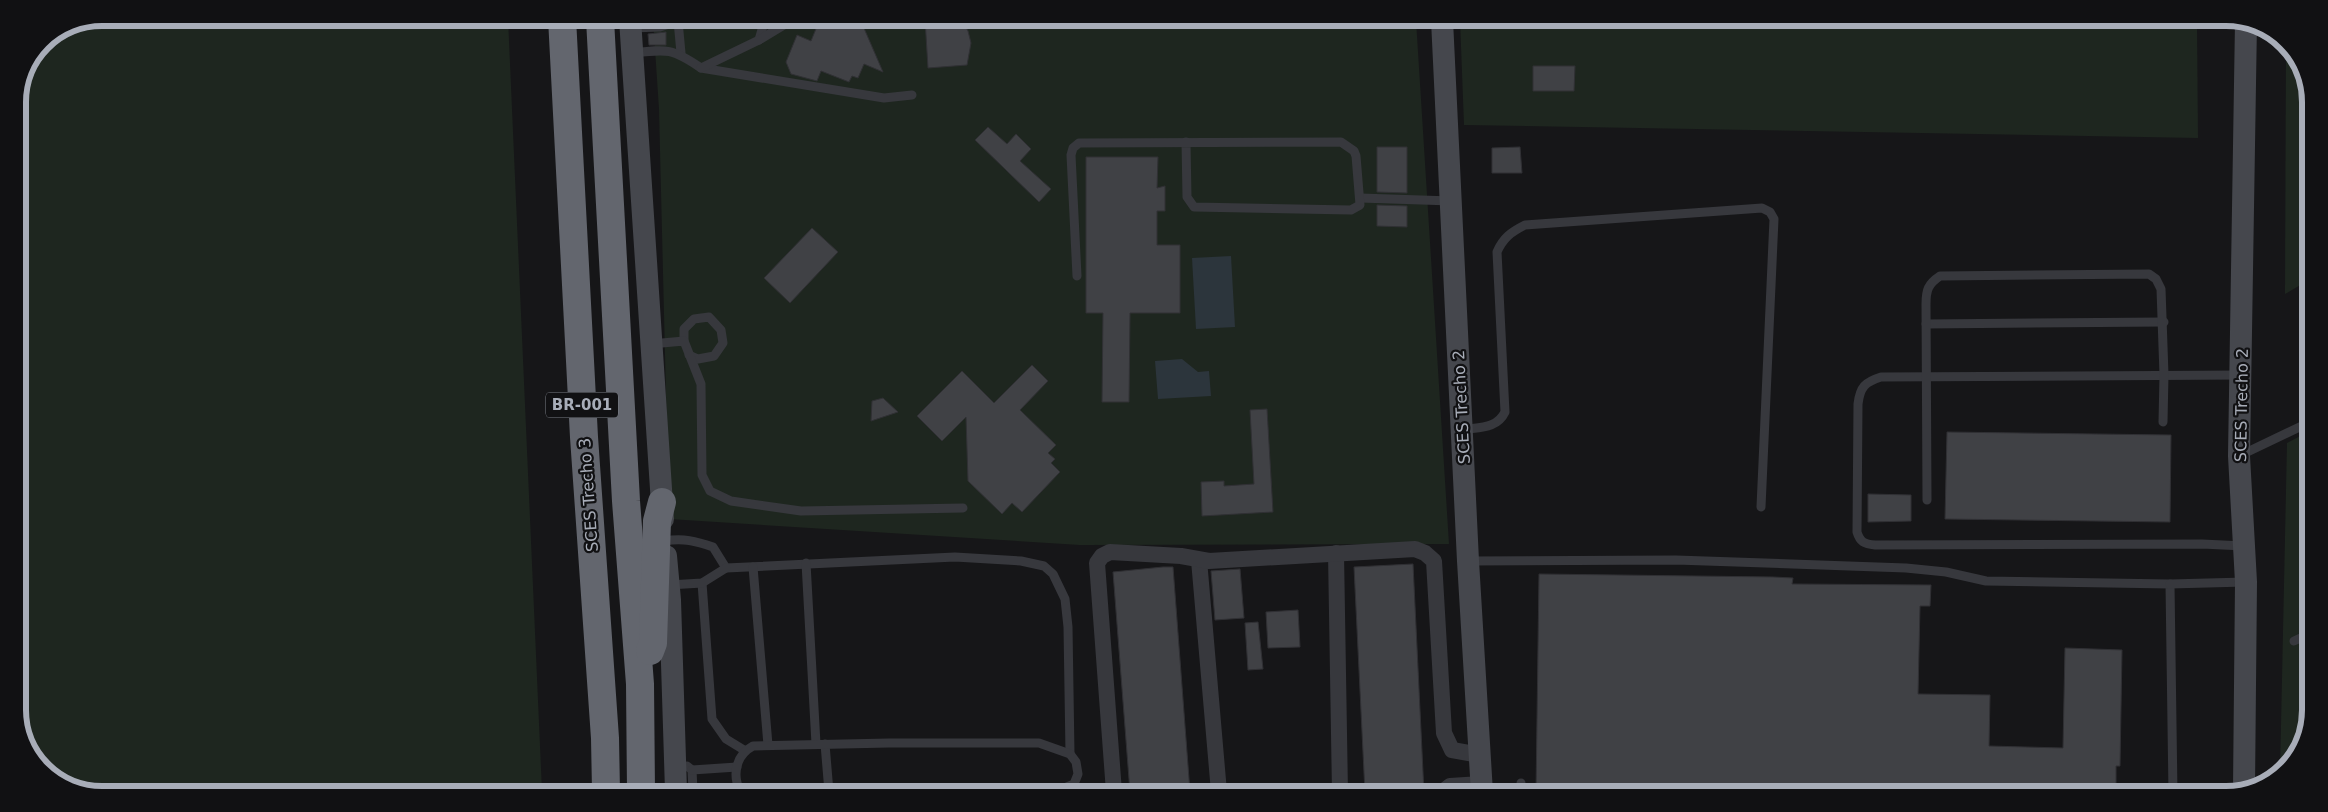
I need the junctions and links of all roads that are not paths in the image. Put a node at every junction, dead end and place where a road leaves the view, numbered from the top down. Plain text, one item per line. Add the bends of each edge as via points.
1 (562, 26) edge
2 (600, 26) edge
3 (631, 26) edge
4 (679, 26) edge
5 (763, 26) edge
6 (782, 26) edge
7 (1442, 26) edge
8 (2246, 29) edge
9 (759, 40) junction
10 (632, 53) junction
11 (681, 54) junction
12 (701, 68) junction
13 (912, 95) dead end
14 (1186, 142) junction
15 (1360, 198) junction
16 (1452, 201) junction
17 (1077, 276) dead end
18 (2164, 322) junction
19 (1926, 324) junction
20 (684, 341) junction
21 (651, 344) junction
22 (689, 355) junction
23 (2164, 375) junction
24 (2241, 375) junction
25 (1927, 377) junction
26 (2163, 422) dead end
27 (2302, 426) edge
28 (1462, 430) junction
29 (2239, 456) junction
30 (1927, 500) dead end
31 (662, 502) junction
32 (1761, 507) dead end
33 (963, 508) dead end
34 (665, 541) junction
35 (2244, 546) junction
36 (1336, 553) junction
37 (1199, 560) junction
38 (1468, 561) junction
39 (806, 563) junction
40 (753, 567) junction
41 (726, 568) junction
42 (2246, 582) junction
43 (702, 583) junction
44 (2170, 584) junction
45 (669, 585) junction
46 (2302, 637) edge
47 (2294, 641) dead end
48 (640, 684) junction
49 (820, 744) junction
50 (768, 745) junction
51 (744, 750) junction
52 (1070, 754) junction
53 (1480, 755) junction
54 (684, 762) junction
55 (736, 766) junction
56 (1521, 782) dead end
57 (2244, 783) edge
58 (606, 786) edge
59 (641, 786) edge
60 (677, 786) edge
61 (691, 786) edge
62 (738, 786) edge
63 (828, 786) edge
64 (1069, 786) edge
65 (1114, 786) edge
66 (1218, 786) edge
67 (1340, 786) edge
68 (1481, 786) edge
69 (1521, 786) edge
70 (2173, 786) edge

1 - 58 highway, SCES Trecho 3 / BR-001
2 - 48 highway, BR-001 via 626,501
3 - 10 street
4 - 11 lane
5 - 9 lane
6 - 9 lane
7 - 16 street, SCES Trecho 2
8 - 24 street, SCES Trecho 2
9 - 12 lane
10 - 11 lane via 663,49
10 - 21 street
11 - 12 lane
12 - 13 lane via 884,98
14 - 15 lane via 1341,142 1356,156
14 - 15 lane via 1187,197 1194,207 1351,210 1360,206
14 - 17 lane via 1079,143 1073,148
15 - 16 lane
16 - 28 street, SCES Trecho 2
18 - 19 lane
18 - 19 lane via 2161,289 2149,274 1940,276 1926,290
18 - 23 lane
19 - 25 lane
20 - 21 lane
20 - 22 lane
20 - 22 lane via 684,329 694,320 709,317 721,330 723,343 714,356 698,359
21 - 31 street
22 - 33 lane via 701,384 702,475 710,490 731,501 801,510
23 - 24 lane
23 - 25 lane
23 - 26 lane
24 - 29 street, SCES Trecho 2
25 - 30 lane
25 - 35 lane via 1881,377 1862,386 1856,532 1865,544
27 - 29 lane
28 - 32 lane via 1494,425 1505,412 1498,252 1502,241 1511,232 1525,225 1762,208 1774,219
28 - 38 street, SCES Trecho 2
29 - 35 street, SCES Trecho 2
31 - 34 street
31 - 48 highway via 657,521 653,643
34 - 41 lane via 694,540 714,547
34 - 45 street
35 - 42 street, SCES Trecho 2
36 - 37 street
36 - 53 street via 1416,550 1426,553 1434,561 1444,733 1452,750
36 - 67 street
37 - 65 street via 1110,552 1097,563
37 - 66 street
38 - 44 lane via 1696,561 1906,568 1986,581
38 - 53 street, SCES Trecho 2
39 - 40 lane
39 - 49 lane
39 - 52 lane via 955,557 1021,561 1044,566 1054,574 1065,599
40 - 41 lane
40 - 50 lane
41 - 43 lane
42 - 44 lane
42 - 57 street, SCES Trecho 2
43 - 45 lane
43 - 51 lane via 712,719 726,739
44 - 70 lane
45 - 54 street
46 - 47 lane
48 - 59 highway, BR-001
49 - 50 lane
49 - 52 lane via 1039,743
49 - 63 lane
50 - 51 lane
51 - 55 lane
52 - 64 lane via 1076,762 1078,774 1074,784
53 - 68 street, SCES Trecho 2
54 - 55 lane
54 - 60 street
54 - 61 lane
55 - 62 lane
56 - 69 lane

